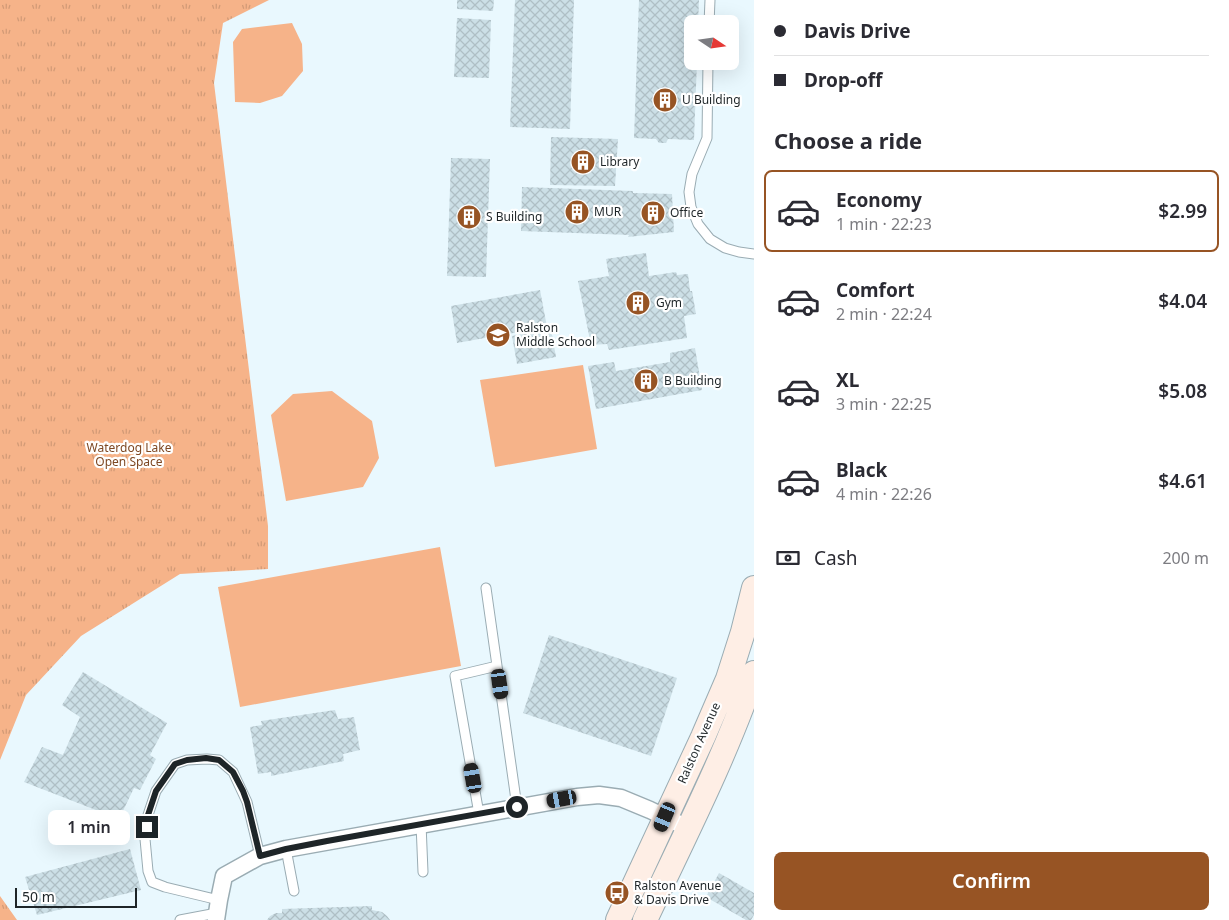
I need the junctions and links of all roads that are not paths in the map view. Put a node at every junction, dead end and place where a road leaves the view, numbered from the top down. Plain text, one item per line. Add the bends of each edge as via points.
1 (710, 0) edge
2 (709, 15) edge
3 (708, 70) edge
4 (754, 254) edge
5 (486, 588) dead end
6 (754, 588) edge
7 (497, 666) junction
8 (754, 673) edge
9 (517, 807) junction
10 (479, 814) junction
11 (665, 817) junction
12 (421, 824) junction
13 (688, 828) junction
14 (286, 849) junction
15 (260, 856) junction
16 (423, 872) dead end
17 (294, 892) dead end
18 (217, 911) edge
19 (180, 920) edge
20 (618, 920) edge
21 (645, 920) edge

1 - 2 lane
3 - 4 lane via 707,138 692,174 691,208 710,239 725,248
5 - 7 lane
6 - 11 main road, Ralston Avenue via 728,679
7 - 9 lane
7 - 10 lane via 455,676
8 - 13 main road, Ralston Avenue
9 - 10 street
9 - 11 street via 599,795 621,798
10 - 12 street
11 - 13 street
11 - 20 main road, Ralston Avenue
12 - 14 street
12 - 16 lane
13 - 21 main road, Ralston Avenue
14 - 15 street
14 - 17 lane
15 - 18 street via 224,876
15 - 18 lane via 247,802 233,772 219,760 206,758 175,764 156,791 148,815 145,840 148,871 152,882 180,890
18 - 19 lane

